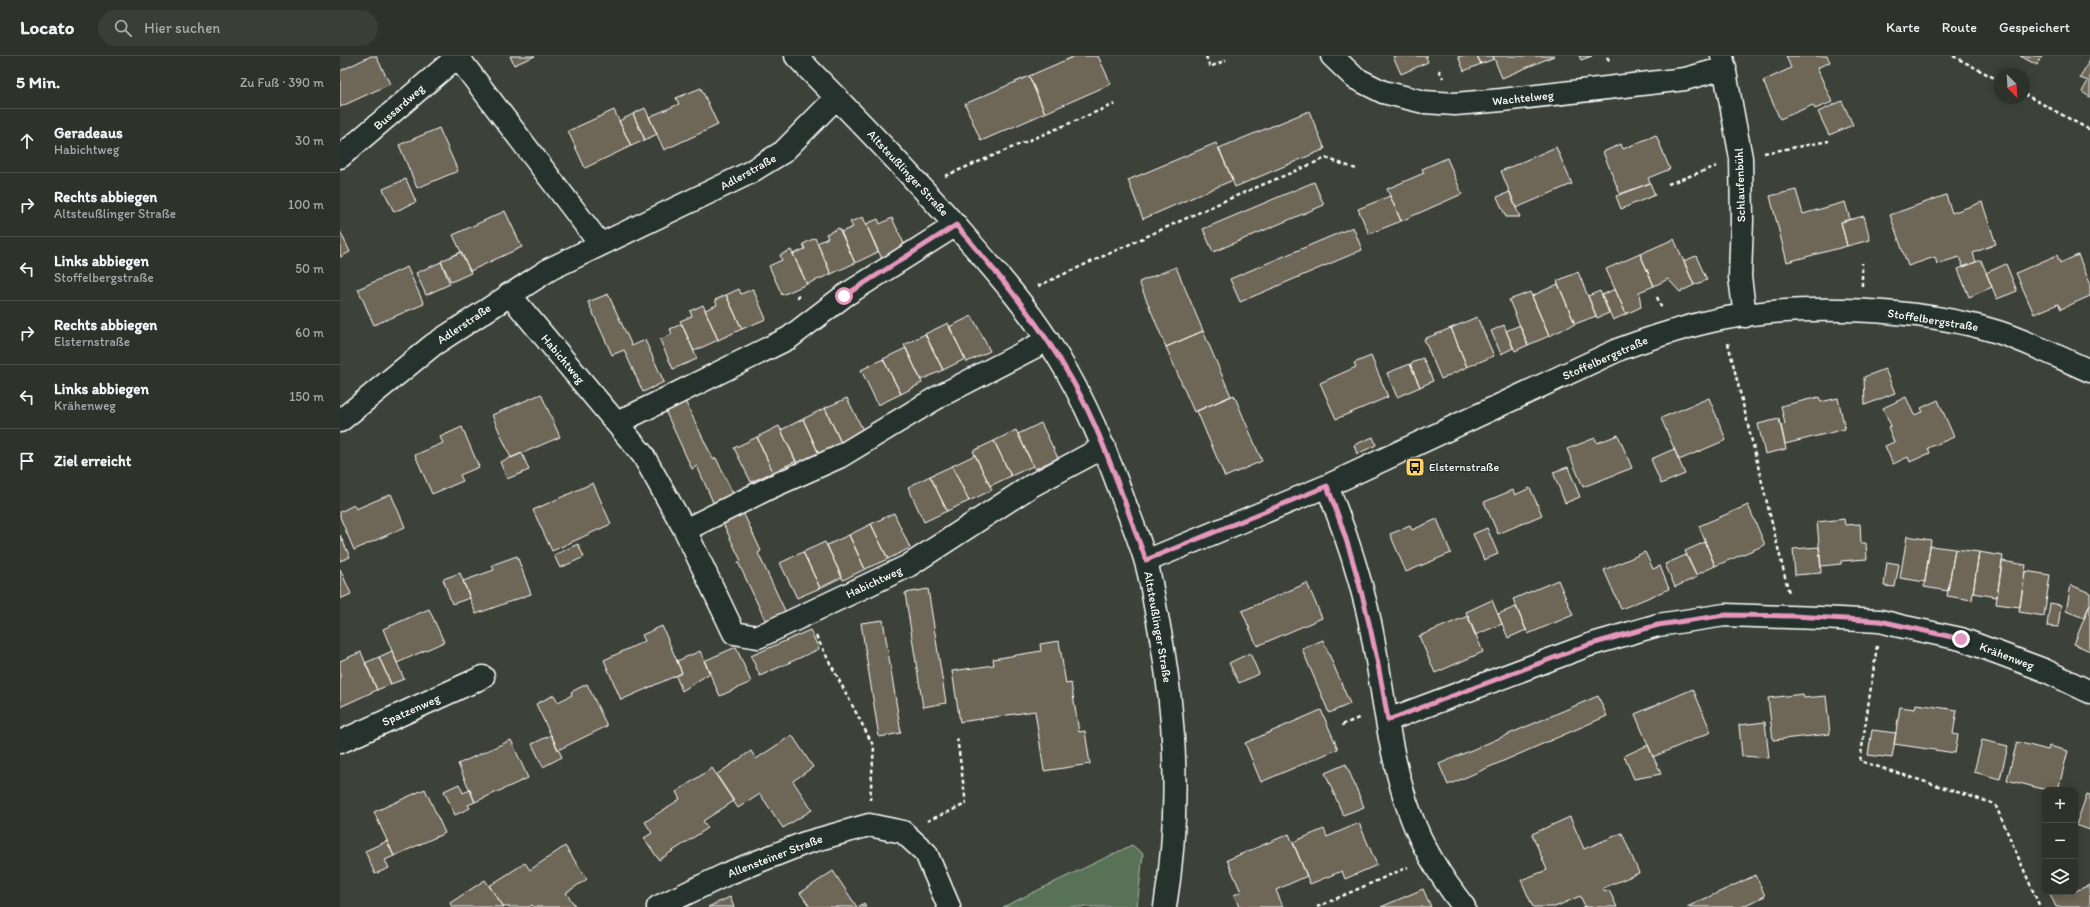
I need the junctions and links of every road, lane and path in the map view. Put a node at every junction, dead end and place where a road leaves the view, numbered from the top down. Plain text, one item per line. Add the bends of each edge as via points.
1 (457, 56) edge
2 (796, 56) edge
3 (1206, 56) edge
4 (1332, 56) edge
5 (1953, 56) edge
6 (1226, 60) dead end
7 (1723, 62) edge
8 (1994, 78) edge
9 (837, 97) junction
10 (2030, 97) edge
11 (1115, 104) dead end
12 (2090, 130) edge
13 (1829, 141) dead end
14 (340, 157) edge
15 (1741, 158) junction
16 (1356, 169) dead end
17 (1668, 184) dead end
18 (920, 186) junction
19 (956, 225) junction
20 (600, 244) junction
21 (509, 294) junction
22 (1016, 296) junction
23 (1745, 316) junction
24 (1722, 319) junction
25 (1048, 340) junction
26 (2090, 371) edge
27 (340, 421) edge
28 (617, 423) junction
29 (1104, 447) junction
30 (1327, 486) junction
31 (685, 530) junction
32 (1146, 560) junction
33 (805, 615) junction
34 (1794, 616) junction
35 (1880, 621) junction
36 (483, 677) dead end
37 (2090, 692) edge
38 (1388, 720) junction
39 (957, 737) dead end
40 (340, 742) edge
41 (869, 825) junction
42 (903, 832) junction
43 (1430, 857) junction
44 (658, 907) edge
45 (949, 907) edge
46 (1165, 907) edge
47 (1317, 907) edge
48 (1464, 907) edge
49 (2040, 907) edge

1 - 14 street, Bussardweg
1 - 20 street
2 - 9 street, Altsteußlinger Straße
3 - 6 path via 1210,67
4 - 7 street, Wachtelweg via 1355,78 1383,92 1424,102 1454,104 1685,79
5 - 8 path
7 - 15 street, Schlaufenbühl
9 - 18 street, Altsteußlinger Straße
9 - 20 street, Adlerstraße via 783,152 759,167 679,208
10 - 12 path
11 - 18 path
13 - 15 path
15 - 17 path
15 - 23 street, Schlaufenbühl via 1740,277
16 - 22 path via 1326,158 1224,201
18 - 19 street, Altsteußlinger Straße
19 - 22 street, Altsteußlinger Straße
19 - 28 street via 844,296 789,338
20 - 21 street, Adlerstraße via 550,269
21 - 27 street, Adlerstraße via 433,345
21 - 28 street, Habichtweg
22 - 25 street, Altsteußlinger Straße
23 - 24 street, Stoffelbergstraße
23 - 26 street, Stoffelbergstraße via 1809,311 1862,311 1965,323 1999,332
24 - 30 street, Stoffelbergstraße via 1661,334 1620,349
24 - 34 path
25 - 29 street, Altsteußlinger Straße via 1073,381
25 - 31 street via 938,397 839,457
28 - 31 street, Habichtweg via 643,455
29 - 32 street, Altsteußlinger Straße
29 - 33 street, Habichtweg via 1032,486 908,566
30 - 32 street, Stoffelbergstraße
30 - 38 street via 1344,529 1367,609
31 - 33 street, Habichtweg via 734,633 758,637
32 - 46 street, Altsteußlinger Straße via 1172,714 1174,827
33 - 41 path via 874,747
34 - 35 street, Krähenweg
34 - 38 street, Krähenweg via 1725,615 1658,625 1588,645
35 - 37 street, Krähenweg via 1961,639 2044,670
35 - 49 path via 1860,761 1995,804
36 - 40 street, Spatzenweg
38 - 43 street via 1399,777 1411,817
39 - 42 path via 966,804
41 - 42 street, Allensteiner Straße
41 - 44 street, Allensteiner Straße via 805,843 729,873
42 - 45 street via 926,853
43 - 47 path
43 - 48 street

